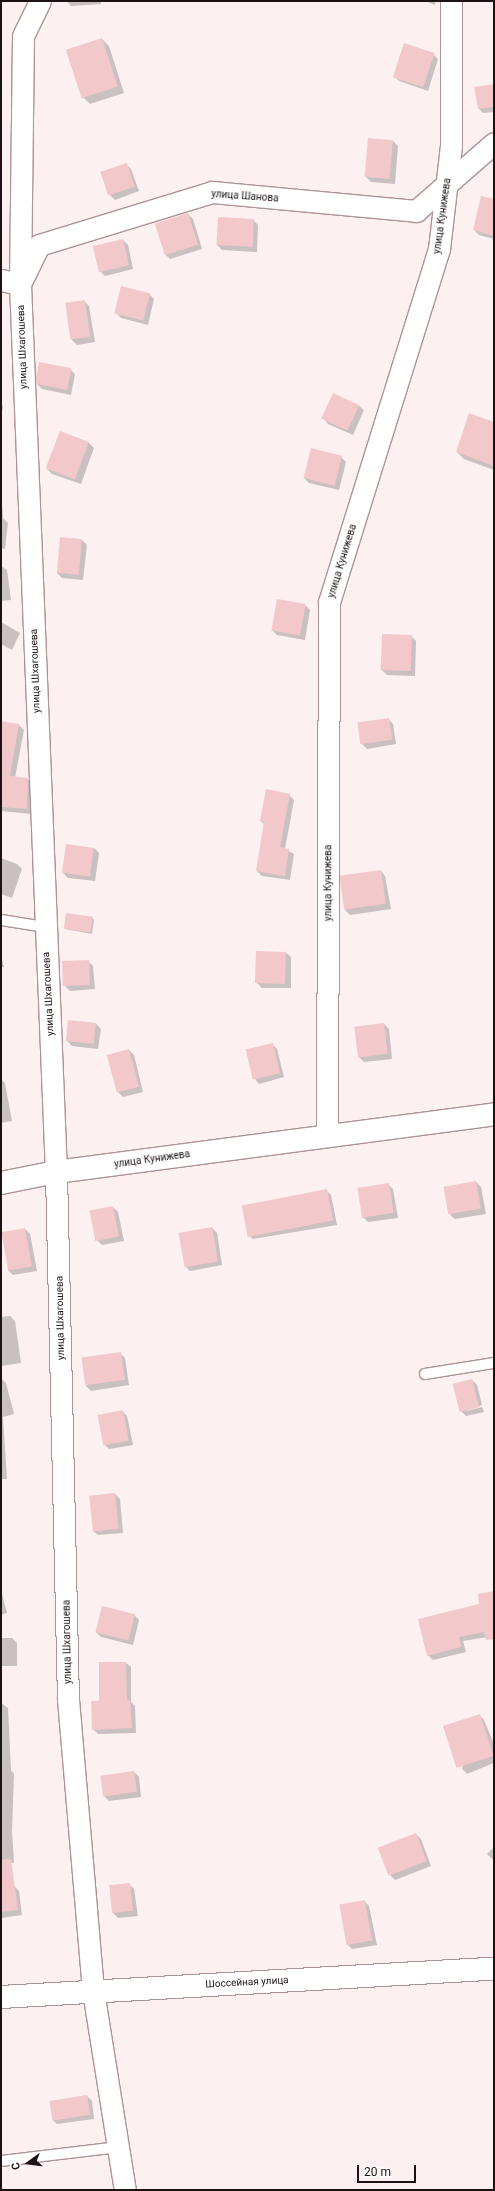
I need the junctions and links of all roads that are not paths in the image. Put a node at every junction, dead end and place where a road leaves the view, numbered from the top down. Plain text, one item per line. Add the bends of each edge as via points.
1 (40, 1) edge
2 (451, 1) edge
3 (494, 143) edge
4 (447, 184) junction
5 (10, 282) edge
6 (1, 920) edge
7 (45, 927) junction
8 (494, 1114) edge
9 (327, 1135) junction
10 (56, 1172) junction
11 (1, 1183) edge
12 (494, 1363) edge
13 (425, 1374) dead end
14 (494, 1969) edge
15 (93, 1991) junction
16 (1, 1996) edge
17 (118, 2147) junction
18 (1, 2161) edge
19 (125, 2190) edge

1 - 5 street, улица Шхагошева via 23,36
2 - 4 street, улица Кунижева via 451,145
3 - 4 street, улица Шанова
4 - 5 street, улица Шанова via 416,211 212,192 39,245
4 - 9 street, улица Кунижева via 439,249 329,602
5 - 7 street, улица Шхагошева
6 - 7 lane
7 - 10 street, улица Шхагошева
8 - 9 main road, улица Кунижева
9 - 10 main road, улица Кунижева
10 - 11 main road, улица Кунижева
10 - 15 street, улица Шхагошева via 68,1699
12 - 13 lane
14 - 15 main road, Шоссейная улица
15 - 16 main road, Шоссейная улица
15 - 17 street, улица Шхагошева
17 - 18 lane
17 - 19 street, улица Шхагошева

